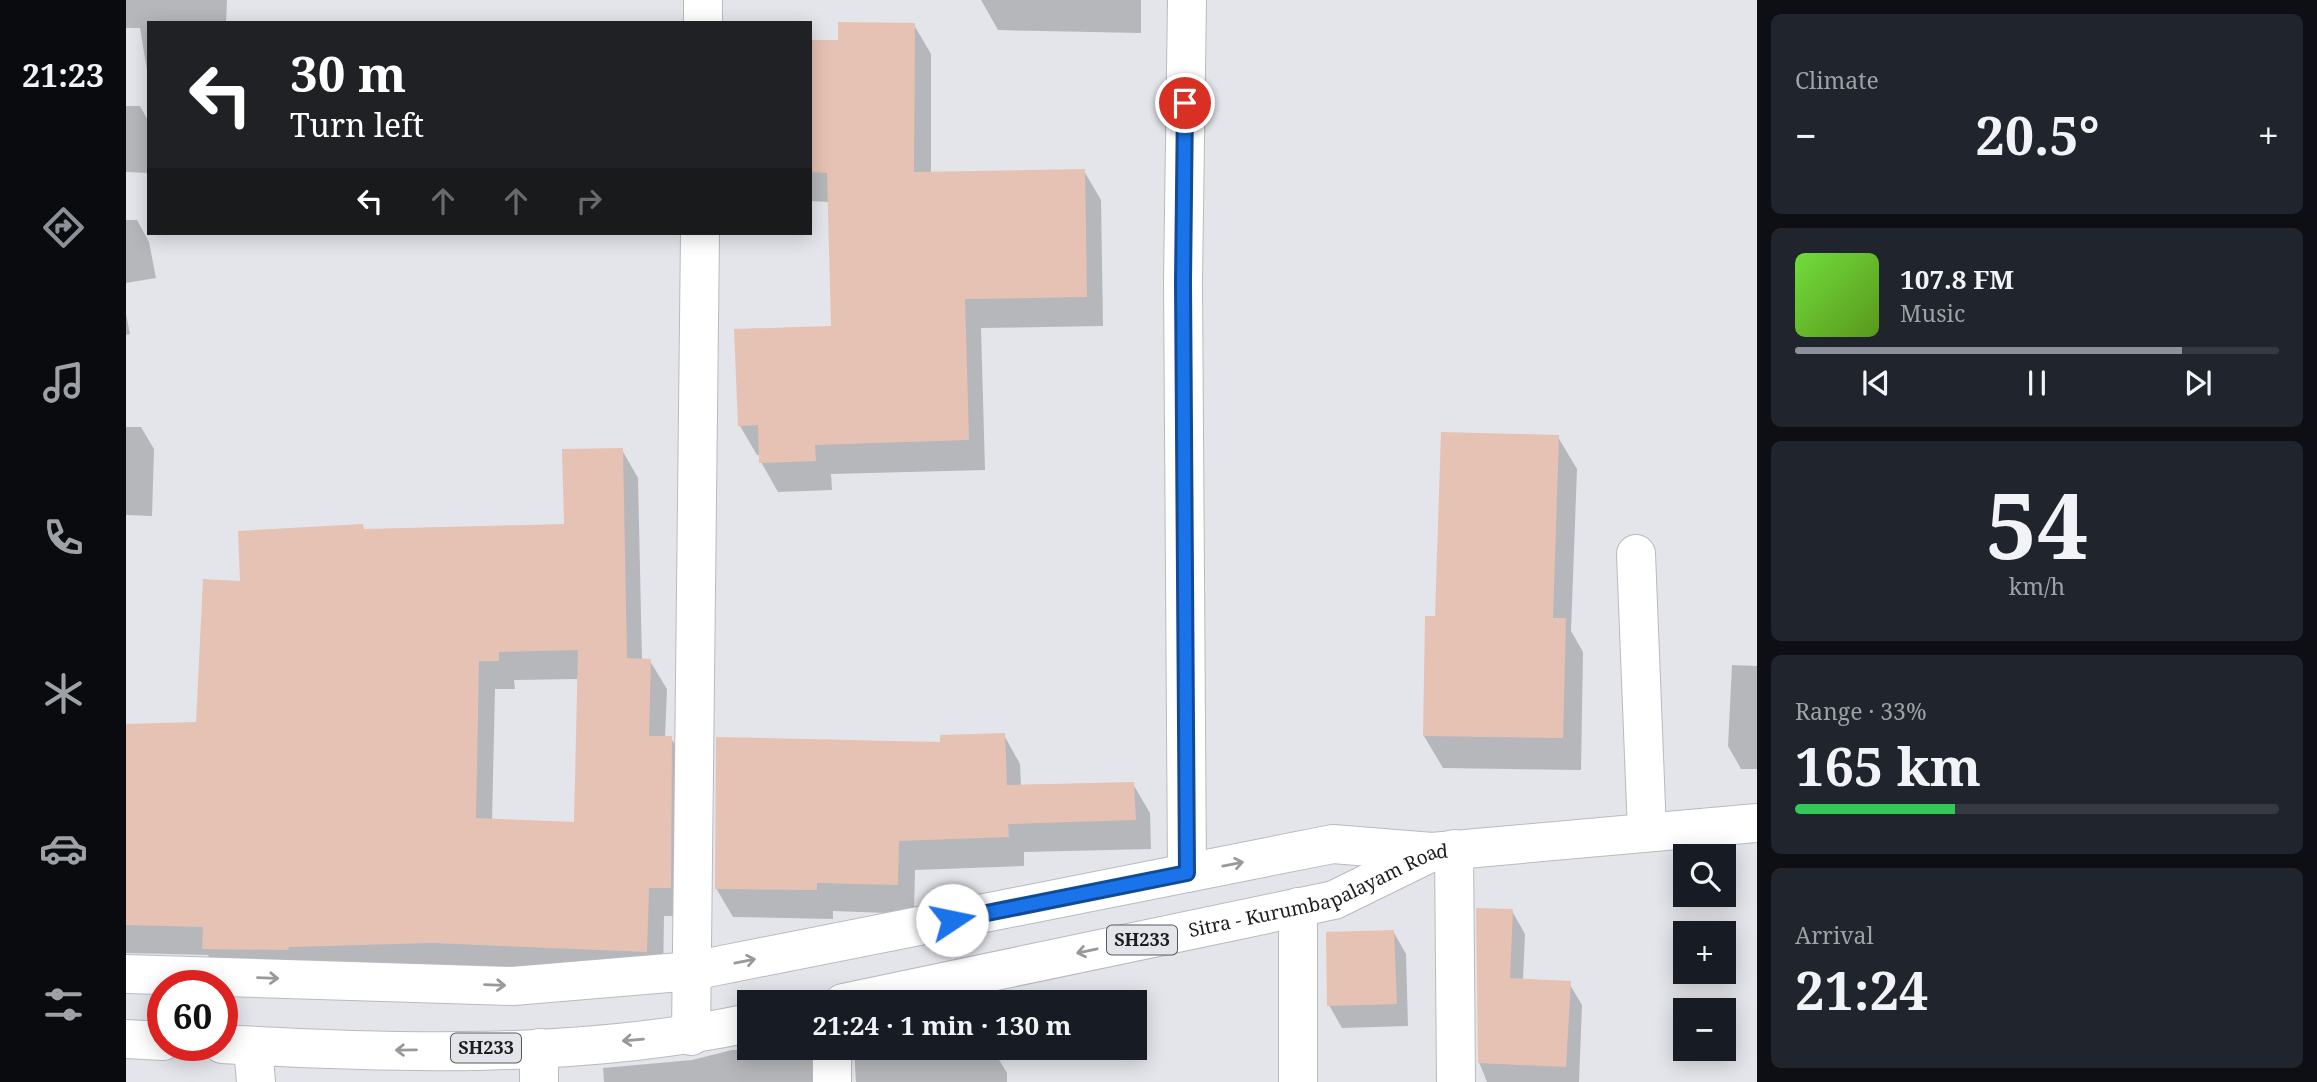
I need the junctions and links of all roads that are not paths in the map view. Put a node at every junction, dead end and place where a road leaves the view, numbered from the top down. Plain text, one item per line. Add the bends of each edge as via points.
1 (703, 0) edge
2 (1187, 0) edge
3 (703, 21) edge
4 (700, 235) edge
5 (1636, 554) dead end
6 (1757, 823) edge
7 (1647, 832) junction
8 (1443, 850) junction
9 (1187, 873) junction
10 (1298, 907) junction
11 (692, 971) junction
12 (126, 974) edge
13 (905, 990) edge
14 (737, 1025) edge
15 (691, 1035) junction
16 (126, 1039) edge
17 (147, 1040) edge
18 (244, 1057) edge
19 (832, 1060) edge
20 (539, 1065) edge
21 (832, 1082) edge
22 (1298, 1082) edge
23 (1456, 1082) edge

1 - 3 main road
2 - 9 main road via 1183,282
4 - 11 main road
5 - 7 main road
6 - 7 main road, Sitra - Kurumbapalayam Road / SH233
7 - 8 main road, Sitra - Kurumbapalayam Road / SH233
9 -> 8 main road via 1333,844
8 - 10 main road, Sitra - Kurumbapalayam Road / SH233 via 1334,900
8 - 23 main road
11 -> 9 main road
10 -> 13 main road, Sitra - Kurumbapalayam Road / SH233
10 - 22 main road
12 -> 11 main road via 513,986
11 - 15 main road
14 - 15 main road, SH233
15 -> 20 main road, SH233
16 - 17 main road
20 -> 18 main road, SH233 via 339,1051
19 - 21 main road

